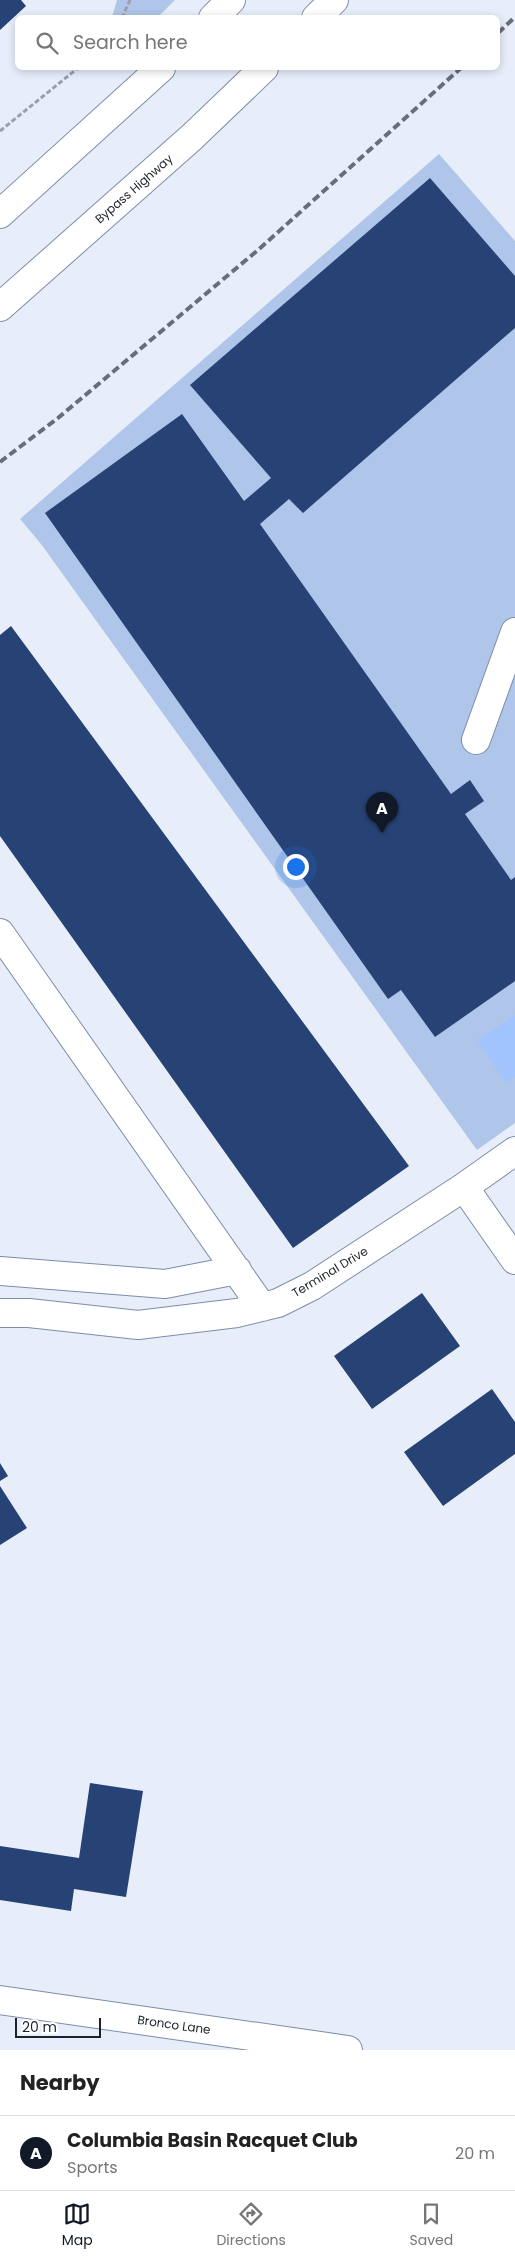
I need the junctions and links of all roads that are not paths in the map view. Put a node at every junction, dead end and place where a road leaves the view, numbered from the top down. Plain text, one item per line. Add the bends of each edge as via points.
1 (230, 0) edge
2 (334, 0) edge
3 (216, 15) edge
4 (319, 15) edge
5 (159, 70) edge
6 (262, 70) edge
7 (0, 214) edge
8 (0, 306) edge
9 (515, 632) edge
10 (476, 740) dead end
11 (0, 933) edge
12 (515, 1152) edge
13 (464, 1187) junction
14 (515, 1260) edge
15 (237, 1270) junction
16 (0, 1271) edge
17 (262, 1307) junction
18 (0, 1313) edge
19 (0, 2000) edge
20 (348, 2050) edge

1 - 3 main road
2 - 4 main road
5 - 7 main road
6 - 8 main road, Bypass Highway via 192,138
9 - 10 main road
11 - 15 main road
12 - 13 main road, Terminal Drive
13 - 14 main road
13 - 17 main road, Terminal Drive via 312,1286 278,1303
15 - 16 main road via 165,1284
15 - 17 main road
17 - 18 main road, Terminal Drive via 138,1325 29,1312
19 - 20 main road, Bronco Lane

